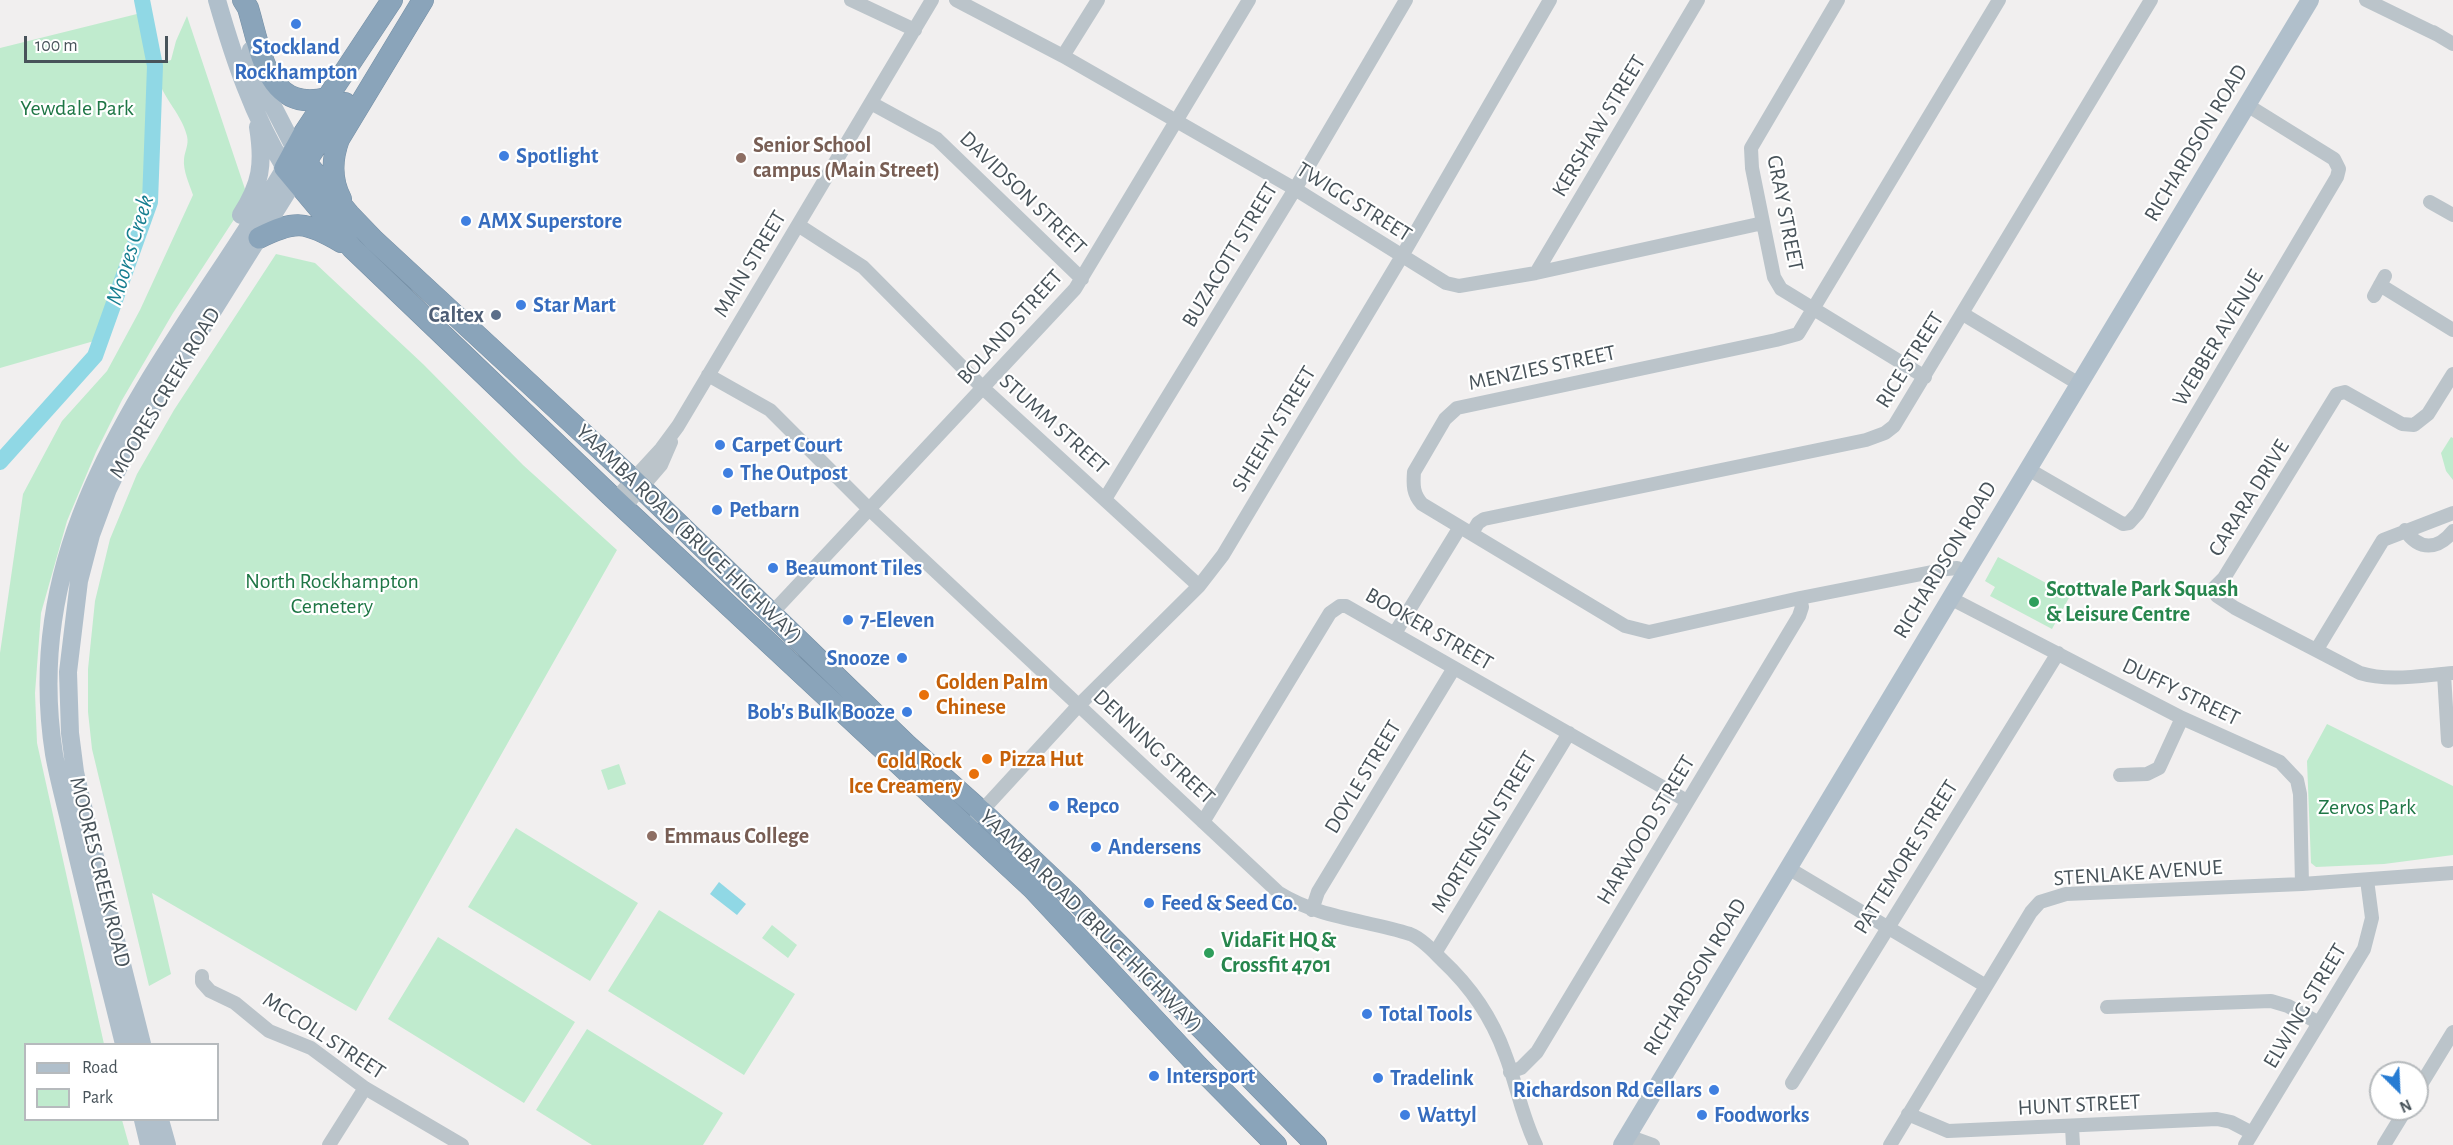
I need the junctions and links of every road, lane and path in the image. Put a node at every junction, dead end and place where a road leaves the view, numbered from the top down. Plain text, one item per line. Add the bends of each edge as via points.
1 (217, 0) edge
2 (235, 0) edge
3 (243, 0) edge
4 (392, 0) edge
5 (413, 0) edge
6 (423, 0) edge
7 (850, 0) edge
8 (932, 0) edge
9 (956, 0) edge
10 (1098, 0) edge
11 (1249, 0) edge
12 (1406, 0) edge
13 (1550, 0) edge
14 (1698, 0) edge
15 (1838, 0) edge
16 (1999, 0) edge
17 (2151, 0) edge
18 (2310, 0) edge
19 (2366, 0) edge
20 (2384, 0) edge
21 (915, 30) junction
22 (2440, 36) junction
23 (2453, 44) edge
24 (1064, 56) junction
25 (327, 98) junction
26 (871, 103) junction
27 (2247, 105) junction
28 (257, 117) junction
29 (1176, 121) junction
30 (295, 165) junction
31 (1295, 189) junction
32 (2430, 202) dead end
33 (349, 214) junction
34 (2453, 215) edge
35 (1763, 223) junction
36 (798, 225) junction
37 (259, 238) junction
38 (352, 248) junction
39 (1402, 256) junction
40 (1536, 273) junction
41 (1082, 279) junction
42 (2380, 286) dead end
43 (201, 296) junction
44 (1813, 309) junction
45 (1963, 314) junction
46 (2453, 330) edge
47 (2453, 374) edge
48 (708, 375) junction
49 (1925, 377) junction
50 (2079, 384) junction
51 (983, 388) junction
52 (2028, 469) junction
53 (638, 484) junction
54 (1105, 499) junction
55 (620, 503) junction
56 (869, 509) junction
57 (2453, 513) edge
58 (1466, 530) junction
59 (2405, 530) junction
60 (2453, 531) edge
61 (1966, 572) junction
62 (1199, 586) junction
63 (1800, 598) junction
64 (1950, 598) junction
65 (771, 614) junction
66 (1395, 633) junction
67 (2317, 649) junction
68 (2058, 653) junction
69 (1454, 668) junction
70 (2448, 673) edge
71 (1079, 705) junction
72 (2182, 718) junction
73 (1569, 733) junction
74 (2448, 741) dead end
75 (2120, 775) dead end
76 (1687, 801) junction
77 (981, 811) junction
78 (1203, 822) junction
79 (967, 828) junction
80 (1788, 868) junction
81 (2453, 873) edge
82 (2367, 880) junction
83 (2302, 884) junction
84 (1312, 910) junction
85 (1887, 927) junction
86 (1435, 953) junction
87 (202, 976) dead end
88 (1986, 986) junction
89 (2107, 1007) dead end
90 (2319, 1023) junction
91 (2453, 1032) edge
92 (124, 1043) edge
93 (142, 1043) edge
94 (2429, 1071) edge
95 (1510, 1072) junction
96 (1792, 1083) dead end
97 (365, 1088) junction
98 (1908, 1114) junction
99 (143, 1121) edge
100 (161, 1121) edge
101 (2399, 1121) edge
102 (2072, 1127) junction
103 (2249, 1139) edge
104 (1625, 1141) edge
105 (149, 1145) edge
106 (167, 1145) edge
107 (329, 1145) edge
108 (462, 1145) edge
109 (1276, 1145) edge
110 (1316, 1145) edge
111 (1536, 1145) edge
112 (1653, 1145) edge
113 (1890, 1145) edge
114 (2073, 1145) edge
115 (2384, 1145) edge

1 - 28 main road
2 - 30 main road via 261,83
3 - 25 highway via 277,87 290,97 308,102
4 - 25 highway, MOORES CREEK ROAD
5 - 30 highway, MOORES CREEK ROAD
6 - 33 highway via 335,150 337,191
7 - 21 street
8 - 21 street, MAIN STREET
9 - 24 street, TWIGG STREET
10 - 24 street
11 - 29 street, BOLAND STREET
12 - 31 street, BUZACOTT STREET
13 - 39 street, SHEEHY STREET
14 - 40 street, KERSHAW STREET
15 - 35 street, GRAY STREET via 1751,148
16 - 44 street, MENZIES STREET
17 - 45 street, RICE STREET
18 - 27 main road, RICHARDSON ROAD
19 - 22 street
20 - 22 street
21 - 26 street, MAIN STREET
22 - 23 street
24 - 29 street, TWIGG STREET
25 - 30 highway, MOORES CREEK ROAD
26 - 36 street, MAIN STREET
26 - 41 street, DAVIDSON STREET via 937,139
27 - 50 main road, RICHARDSON ROAD
27 - 52 street, WEBBER AVENUE via 2334,159 2339,169 2337,177 2138,513 2123,524
28 - 30 main road
28 - 43 main road via 261,160 256,188
29 - 31 street, TWIGG STREET
29 - 41 street, BOLAND STREET
30 - 33 highway, YAAMBA ROAD (BRUCE HIGHWAY)
30 - 37 main road, MOORES CREEK ROAD
30 - 38 highway, YAAMBA ROAD (BRUCE HIGHWAY)
30 - 43 main road, MOORES CREEK ROAD
31 - 39 street, TWIGG STREET
31 - 54 street, BUZACOTT STREET
32 - 34 street
33 - 53 highway, YAAMBA ROAD (BRUCE HIGHWAY)
35 - 40 street, TWIGG STREET
35 - 44 street, GRAY STREET via 1778,285
36 - 48 street, MAIN STREET
36 - 51 street, STUMM STREET via 863,267
37 - 38 highway via 299,224
37 - 93 main road, MOORES CREEK ROAD via 132,440 108,489 91,535 72,620 68,672 75,772
38 - 55 highway, YAAMBA ROAD (BRUCE HIGHWAY)
39 - 40 street, TWIGG STREET via 1446,283 1458,286
39 - 62 street, SHEEHY STREET via 1223,555
41 - 51 street, BOLAND STREET
42 - 46 street
43 - 92 main road, MOORES CREEK ROAD via 123,422 98,474 78,521 55,612 50,691 54,753
44 - 49 street, GRAY STREET
44 - 58 street, MENZIES STREET via 1798,334 1788,338 1457,408 1445,419 1414,472 1413,490 1422,504
45 - 49 street, RICE STREET
45 - 50 street
47 - 67 street, CARARA DRIVE via 2428,414 2415,425 2402,424 2346,392 2337,394 2215,587 2217,596 2235,608
48 - 53 street, MAIN STREET
48 - 56 street, DENNING STREET via 770,410
49 - 58 street, RICE STREET via 1894,426 1876,437 1484,519
50 - 52 main road, RICHARDSON ROAD
51 - 54 street, STUMM STREET
51 - 56 street, BOLAND STREET
52 - 61 main road, RICHARDSON ROAD
53 - 55 street, MAIN STREET
53 - 65 highway, YAAMBA ROAD (BRUCE HIGHWAY)
54 - 62 street, STUMM STREET
55 - 79 highway, YAAMBA ROAD (BRUCE HIGHWAY)
56 - 65 street, BOLAND STREET
56 - 71 street, DENNING STREET
57 - 59 street
58 - 63 street, MENZIES STREET via 1638,631 1649,632
58 - 66 street, RICE STREET
59 - 60 street via 2419,542 2433,546
59 - 67 street via 2383,540
61 - 63 street, MENZIES STREET via 1947,568
61 - 64 main road, RICHARDSON ROAD
62 - 71 street, SHEEHY STREET
63 - 76 street, HARWOOD STREET via 1799,616
64 - 68 street, DUFFY STREET
64 - 80 main road, RICHARDSON ROAD
65 - 77 highway, YAAMBA ROAD (BRUCE HIGHWAY)
66 - 69 street, BOOKER STREET
66 - 78 street, BOOKER STREET via 1346,606 1330,613
67 - 70 street, CARARA DRIVE via 2371,676
68 - 72 street, DUFFY STREET
68 - 85 street, PATTEMORE STREET
69 - 73 street, BOOKER STREET
69 - 84 street, DOYLE STREET via 1318,892
70 - 74 street
71 - 77 street, SHEEHY STREET
71 - 78 street, DENNING STREET
72 - 75 street via 2159,768 2147,774
72 - 83 street, DUFFY STREET via 2280,762 2297,780
73 - 76 street, BOOKER STREET
73 - 86 street, MORTENSEN STREET
76 - 95 street, HARWOOD STREET via 1537,1052 1521,1068
77 - 79 street, SHEEHY STREET
77 - 110 highway, YAAMBA ROAD (BRUCE HIGHWAY) via 1072,897
78 - 84 street, DENNING STREET via 1279,893
79 - 109 highway, YAAMBA ROAD (BRUCE HIGHWAY) via 1033,889
80 - 85 street
80 - 104 main road, RICHARDSON ROAD
81 - 82 street, STENLAKE AVENUE
82 - 83 street, STENLAKE AVENUE
82 - 90 street, ELWING STREET via 2372,918 2368,939
83 - 88 street, STENLAKE AVENUE via 2055,896 2040,902 2031,912
84 - 86 street, DENNING STREET via 1412,935
85 - 88 street
85 - 96 street, PATTEMORE STREET
86 - 95 street, DENNING STREET via 1464,983 1486,1014
87 - 97 street, MCCOLL STREET via 210,991 235,1003 271,1034 311,1048
88 - 98 street, STENLAKE AVENUE
89 - 90 street via 2271,1001 2288,1005
90 - 103 street, ELWING STREET
91 - 94 street
95 - 111 street, DENNING STREET via 1522,1115
97 - 107 street
97 - 108 street, MCCOLL STREET
98 - 102 street, HUNT STREET via 1948,1131
98 - 113 street, STENLAKE AVENUE
99 - 105 main road
100 - 106 main road
101 - 115 street
102 - 103 street, HUNT STREET via 2217,1119 2231,1122
102 - 114 street
104 - 112 street

